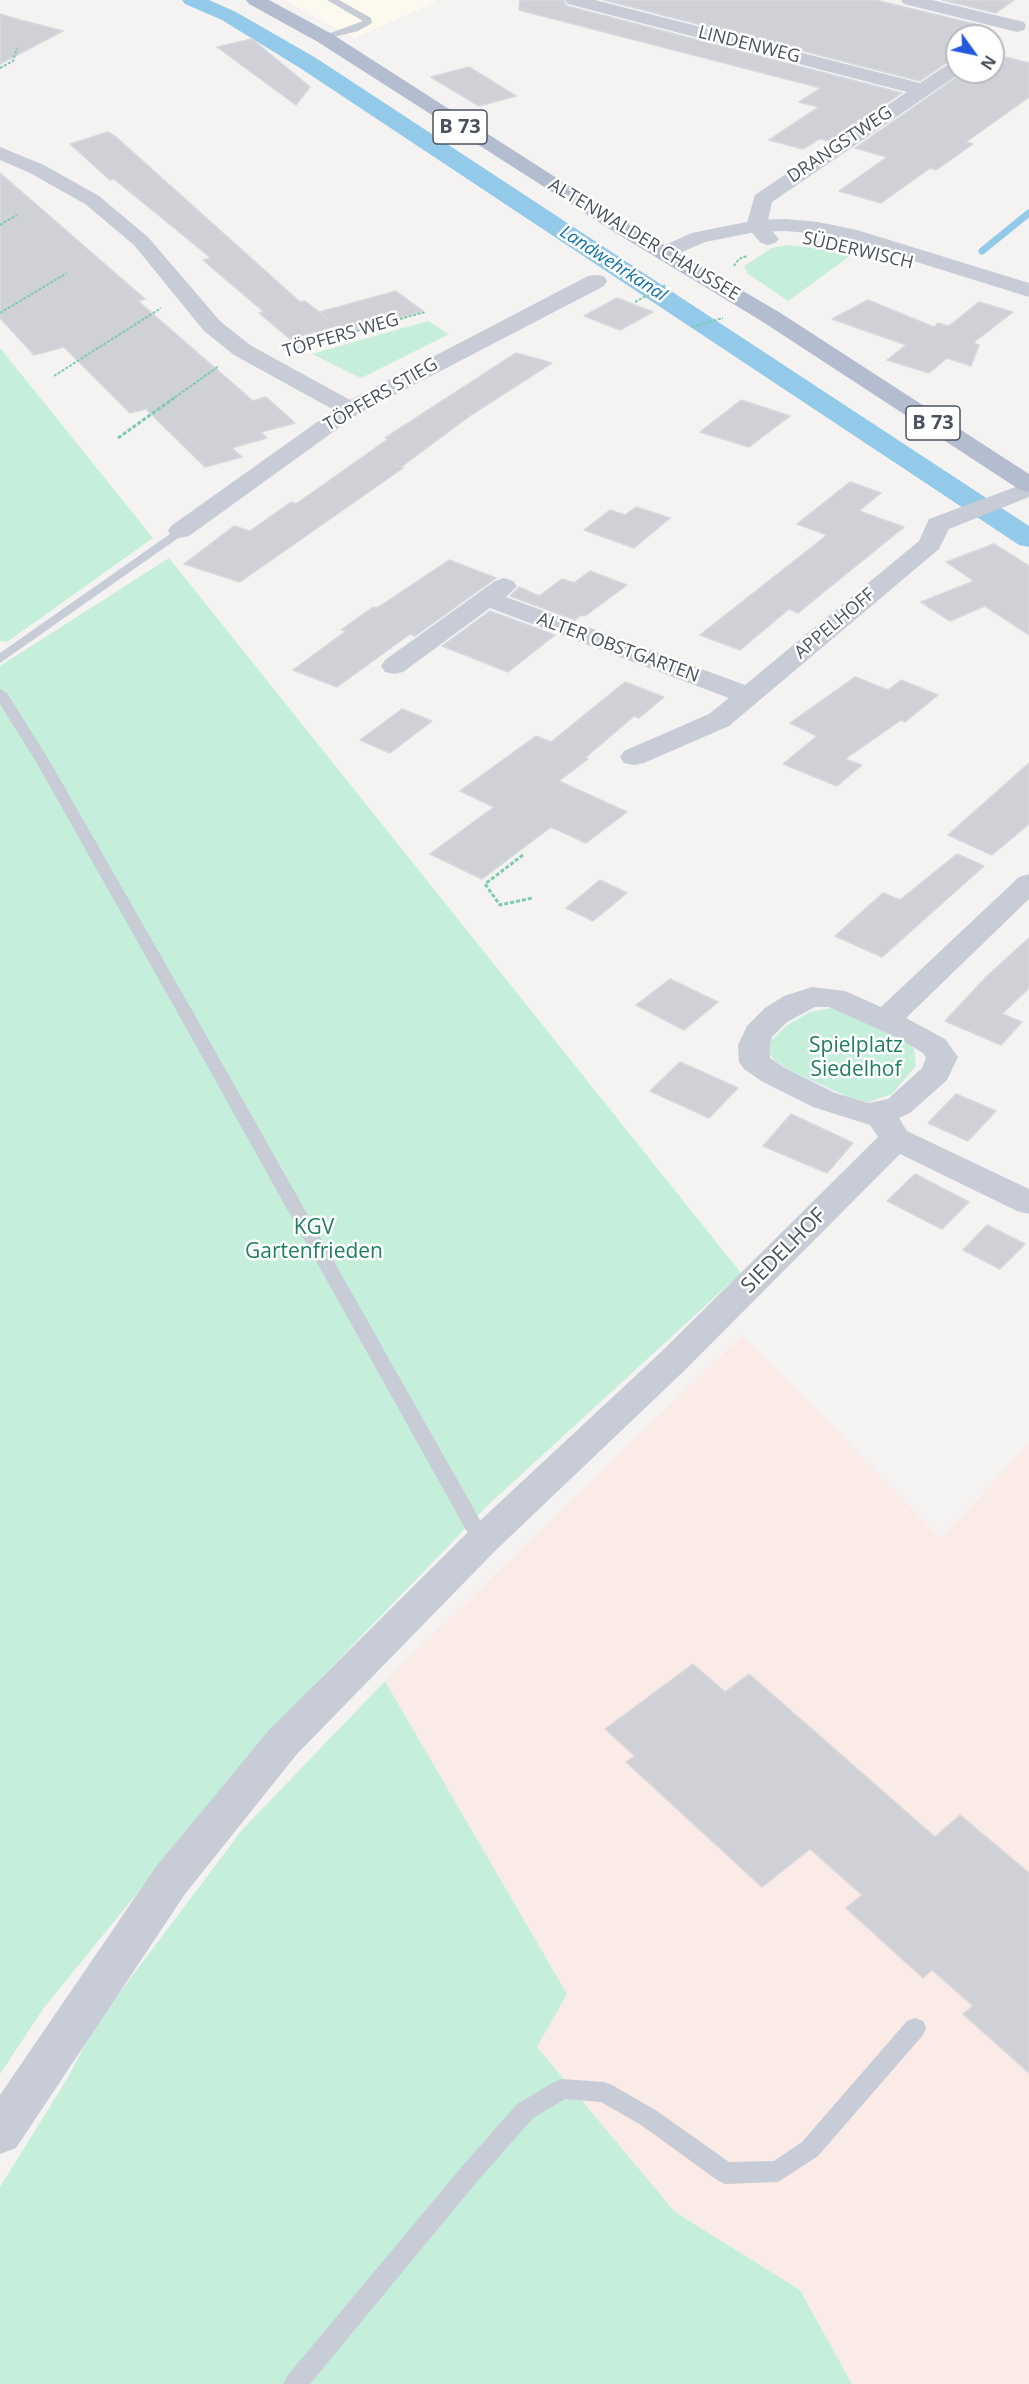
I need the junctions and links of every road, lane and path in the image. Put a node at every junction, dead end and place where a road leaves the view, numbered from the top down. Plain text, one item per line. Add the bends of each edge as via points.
1 (332, 0) edge
2 (574, 0) edge
3 (910, 0) edge
4 (262, 1) edge
5 (1023, 22) edge
6 (1005, 34) edge
7 (325, 38) junction
8 (17, 48) dead end
9 (0, 68) edge
10 (945, 75) edge
11 (923, 90) junction
12 (0, 153) edge
13 (17, 215) dead end
14 (0, 225) edge
15 (762, 232) junction
16 (666, 254) junction
17 (67, 273) dead end
18 (596, 281) dead end
19 (663, 287) dead end
20 (1029, 290) edge
21 (185, 294) junction
22 (1029, 295) edge
23 (635, 302) dead end
24 (425, 312) dead end
25 (0, 313) edge
26 (719, 320) dead end
27 (692, 327) dead end
28 (250, 355) junction
29 (54, 376) dead end
30 (350, 409) junction
31 (118, 438) dead end
32 (1029, 487) edge
33 (180, 531) joint
34 (0, 659) edge
35 (394, 666) dead end
36 (0, 693) edge
37 (749, 696) junction
38 (634, 758) dead end
39 (523, 855) dead end
40 (1029, 883) edge
41 (532, 898) dead end
42 (885, 1020) junction
43 (888, 1126) junction
44 (1029, 1203) edge
45 (482, 1541) junction
46 (915, 2028) dead end
47 (0, 2133) edge
48 (295, 2384) edge

1 - 7 lane via 368,20
2 - 11 street, LINDENWEG
3 - 5 street
4 - 7 main road, ALTENWALDER CHAUSSEE / B 73
5 - 6 street
7 - 16 main road, ALTENWALDER CHAUSSEE / B 73 via 469,133
8 - 9 path via 13,61
10 - 11 street, DRANGSTWEG
11 - 15 street, DRANGSTWEG via 771,191 762,199
12 - 21 street, TÖPFERS WEG via 93,200 141,241
13 - 14 path
15 - 16 street, SÜDERWISCH
15 - 20 street, SÜDERWISCH via 786,225 850,234
15 - 22 street, SÜDERWISCH via 827,241
16 - 32 main road, ALTENWALDER CHAUSSEE / B 73 via 771,317
17 - 25 path
18 - 30 street, TÖPFERS STIEG
19 - 23 path
21 - 28 street, TÖPFERS WEG via 212,326
21 - 29 path
24 - 28 path, TÖPFERS WEG
26 - 27 path
28 - 30 street, TÖPFERS WEG
28 - 31 path, TÖPFERS WEG
30 - 33 street, TÖPFERS STIEG
32 - 37 street, APPELHOFF via 938,524 930,544
33 - 34 lane
35 - 37 street, ALTER OBSTGARTEN via 496,592
36 - 45 lane via 42,760
37 - 38 street, APPELHOFF via 719,720
39 - 41 path via 485,884 500,905
40 - 42 street
42 - 43 street, SIEDELHOF via 934,1046 942,1057 936,1073 899,1106
42 - 43 street, SIEDELHOF via 834,998 812,997 776,1015 758,1033 754,1045 755,1062 774,1075 824,1100 868,1113
43 - 44 street, SIEDELHOF
43 - 45 street, SIEDELHOF via 672,1362
45 - 47 street, SIEDELHOF via 283,1742 170,1881
46 - 48 lane via 810,2149 778,2171 725,2173 649,2118 604,2092 562,2089 525,2111

